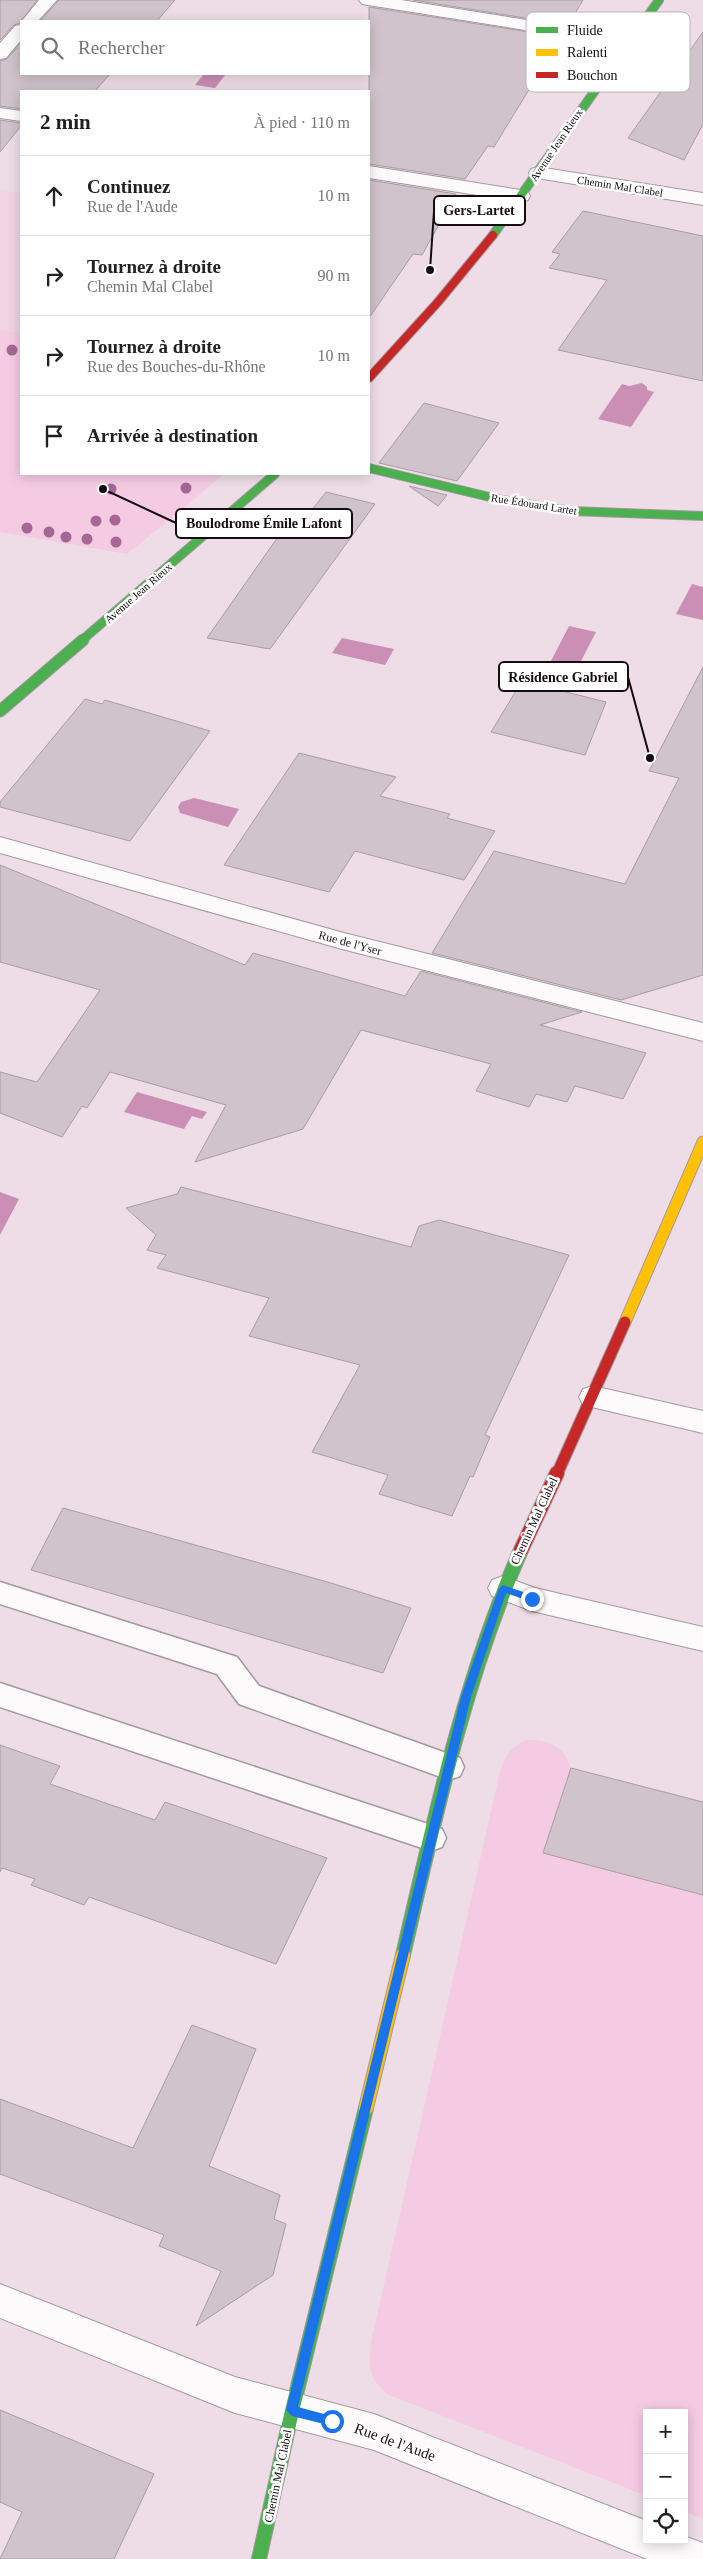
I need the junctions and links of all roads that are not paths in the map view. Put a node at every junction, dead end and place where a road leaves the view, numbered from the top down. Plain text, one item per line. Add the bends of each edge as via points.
1 (48, 0) edge
2 (368, 0) edge
3 (660, 0) edge
4 (650, 12) edge
5 (30, 20) edge
6 (526, 25) edge
7 (20, 31) edge
8 (0, 54) edge
9 (593, 92) edge
10 (0, 113) edge
11 (20, 116) edge
12 (370, 172) edge
13 (538, 173) junction
14 (521, 196) junction
15 (703, 199) edge
16 (370, 377) edge
17 (370, 468) edge
18 (273, 475) edge
19 (703, 516) edge
20 (2, 708) edge
21 (0, 845) edge
22 (703, 1032) edge
23 (703, 1142) edge
24 (592, 1396) junction
25 (703, 1422) edge
26 (503, 1588) junction
27 (0, 1593) edge
28 (703, 1639) edge
29 (0, 1695) edge
30 (449, 1767) junction
31 (431, 1838) junction
32 (0, 2301) edge
33 (292, 2410) junction
34 (643, 2538) edge
35 (657, 2544) edge
36 (259, 2559) edge
37 (695, 2559) edge

1 - 5 street
2 - 6 street
3 - 4 street, Avenue Jean Rieux
7 - 8 street
9 - 13 street, Avenue Jean Rieux
10 - 11 street
12 - 14 street
13 - 14 street, Avenue Jean Rieux
13 - 15 street, Chemin Mal Clabel
14 - 16 street, Avenue Jean Rieux via 484,247
17 - 19 street, Rue Édouard Lartet via 502,500 571,511
18 - 20 street, Avenue Jean Rieux
21 - 22 street, Rue de l'Yser via 342,941
23 - 24 street, Chemin Mal Clabel
24 - 25 street
24 - 26 street, Chemin Mal Clabel
26 - 28 street via 532,1599
26 - 30 street, Chemin Mal Clabel via 466,1697
27 - 30 lane via 226,1665 249,1695
29 - 31 lane
30 - 31 street, Chemin Mal Clabel
31 - 33 street, Chemin Mal Clabel
32 - 33 street, Rue de l'Aude via 235,2395
33 - 34 street, Rue de l'Aude via 374,2432
33 - 36 street, Chemin Mal Clabel
35 - 37 street, Rue de l'Aude

